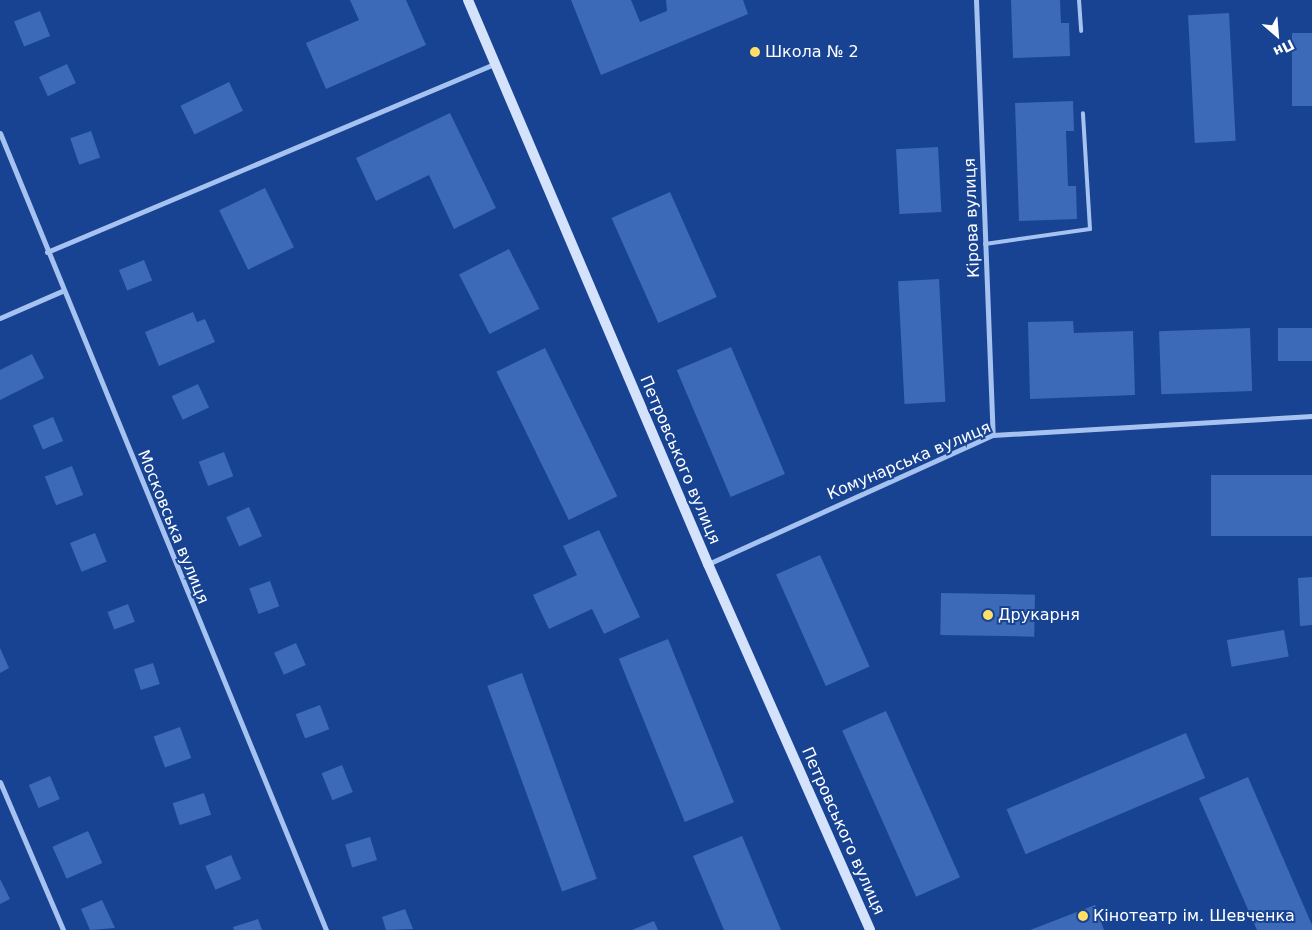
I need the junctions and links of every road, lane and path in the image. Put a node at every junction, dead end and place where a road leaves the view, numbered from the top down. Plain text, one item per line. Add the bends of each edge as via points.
1 (468, 0) edge
2 (976, 0) edge
3 (1079, 0) edge
4 (1081, 31) dead end
5 (494, 64) junction
6 (1083, 113) dead end
7 (0, 133) edge
8 (985, 244) junction
9 (47, 252) junction
10 (62, 291) junction
11 (0, 318) edge
12 (1312, 416) edge
13 (992, 435) junction
14 (708, 564) junction
15 (0, 782) edge
16 (63, 930) edge
17 (326, 930) edge
18 (870, 930) edge

1 - 5 main road, Петровського вулиця
2 - 8 street, Кірова вулиця
3 - 4 lane
5 - 9 street
5 - 14 main road, Петровського вулиця
6 - 8 lane via 1090,229
7 - 9 street, Московська вулиця
8 - 13 street, Кірова вулиця
9 - 10 street, Московська вулиця
10 - 11 street
10 - 17 street, Московська вулиця
12 - 13 street, Комунарська вулиця
13 - 14 street, Комунарська вулиця
14 - 18 main road, Петровського вулиця
15 - 16 street

